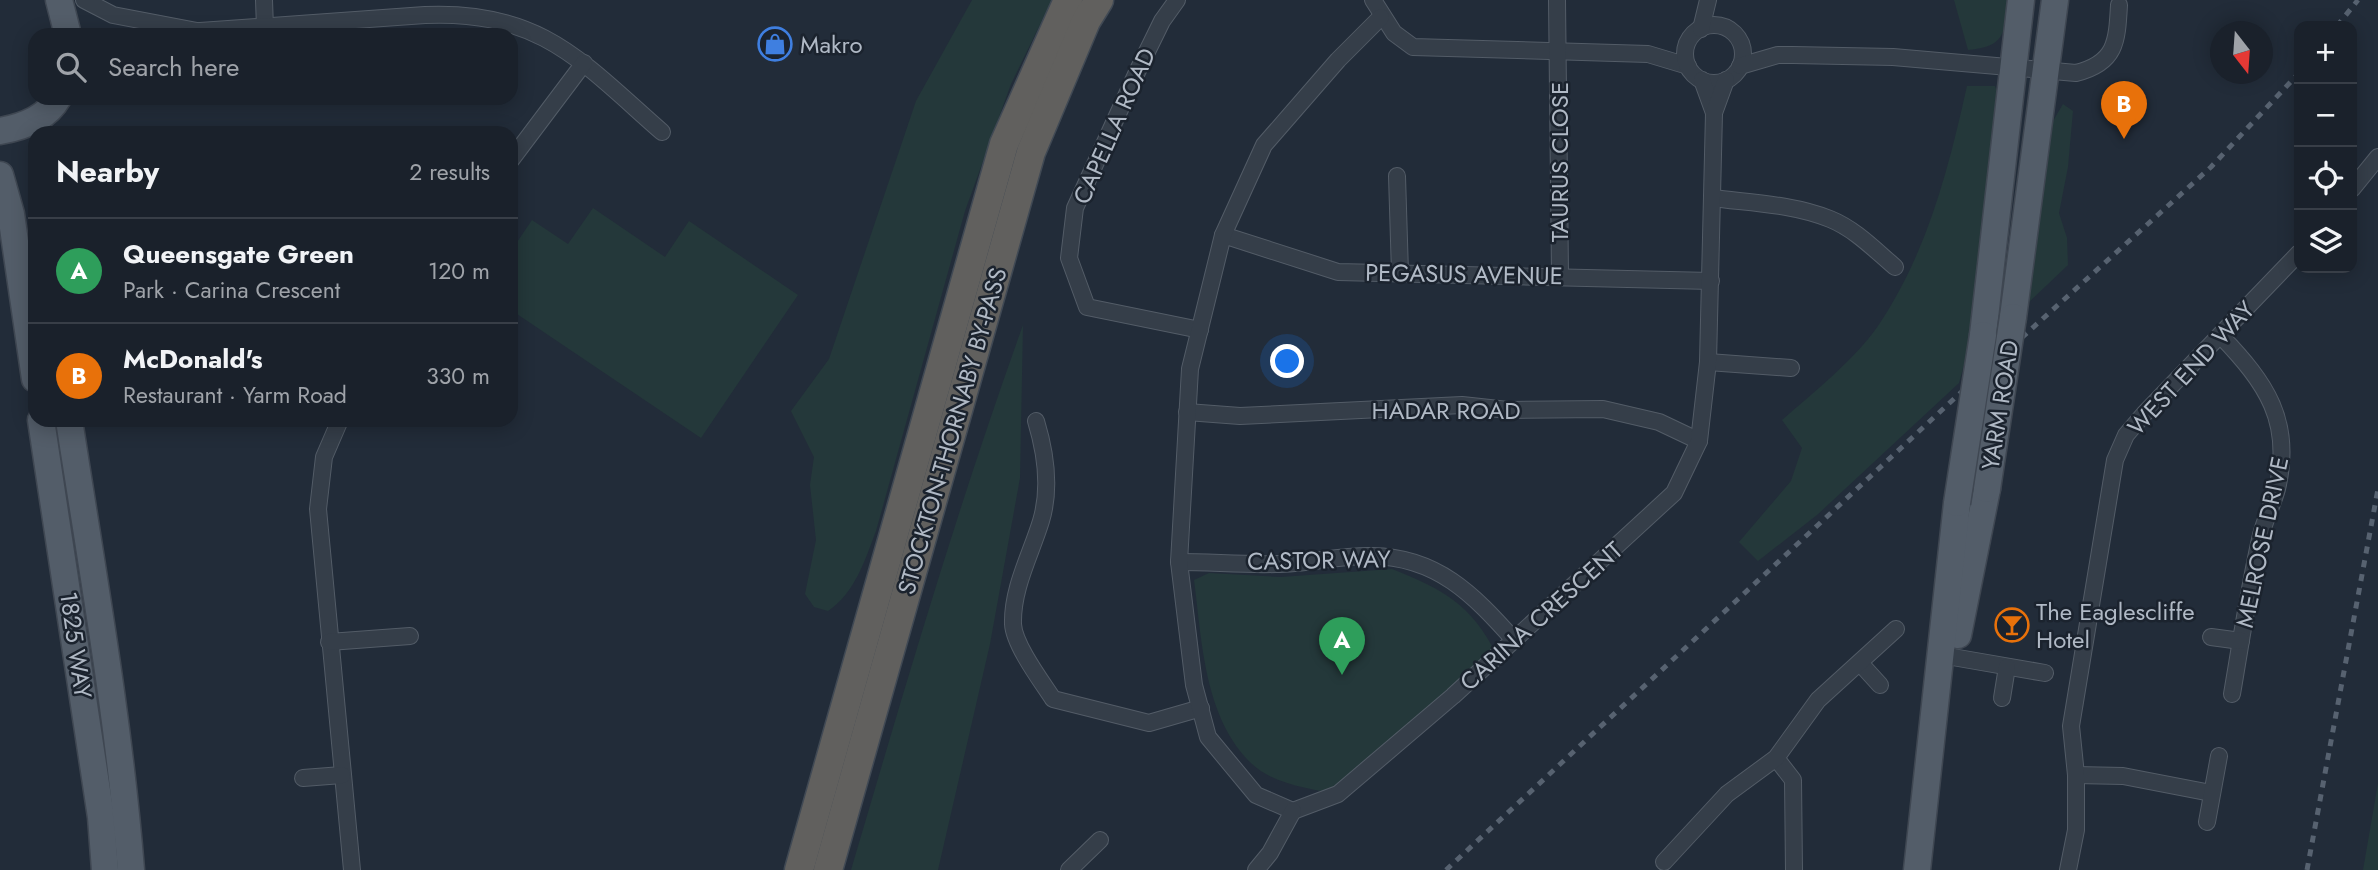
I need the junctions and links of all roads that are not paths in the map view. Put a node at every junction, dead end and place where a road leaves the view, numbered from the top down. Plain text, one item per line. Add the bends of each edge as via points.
1 (59, 0) edge
2 (84, 0) edge
3 (264, 0) edge
4 (1068, 0) edge
5 (1099, 0) edge
6 (1177, 0) edge
7 (1373, 0) edge
8 (1557, 0) edge
9 (1710, 0) edge
10 (2021, 0) edge
11 (2055, 0) edge
12 (2119, 5) dead end
13 (426, 7) edge
14 (1381, 17) junction
15 (1721, 26) junction
16 (66, 28) edge
17 (171, 28) edge
18 (265, 28) joint
19 (1701, 29) junction
20 (1687, 44) junction
21 (1742, 45) junction
22 (1559, 50) junction
23 (1648, 54) junction
24 (1778, 55) junction
25 (584, 63) junction
26 (1688, 66) junction
27 (1740, 66) junction
28 (2015, 67) junction
29 (2046, 70) junction
30 (1702, 80) junction
31 (1726, 80) junction
32 (52, 105) edge
33 (56, 105) edge
34 (1714, 113) junction
35 (48, 126) edge
36 (0, 131) edge
37 (662, 132) dead end
38 (518, 151) edge
39 (2376, 163) edge
40 (0, 175) edge
41 (1398, 176) dead end
42 (2357, 184) edge
43 (1712, 198) junction
44 (1223, 235) junction
45 (2294, 258) edge
46 (1895, 267) dead end
47 (1400, 272) junction
48 (1560, 275) junction
49 (1711, 281) junction
50 (1200, 330) junction
51 (28, 331) edge
52 (2221, 336) junction
53 (1708, 362) junction
54 (1791, 368) dead end
55 (1187, 412) junction
56 (1036, 421) dead end
57 (42, 427) edge
58 (70, 427) edge
59 (337, 427) edge
60 (1699, 441) junction
61 (1179, 562) junction
62 (1896, 629) dead end
63 (410, 636) dead end
64 (2211, 637) dead end
65 (1514, 640) junction
66 (2241, 641) junction
67 (329, 642) junction
68 (1947, 656) junction
69 (1860, 663) junction
70 (2007, 667) junction
71 (2045, 673) dead end
72 (1880, 685) dead end
73 (2232, 694) dead end
74 (2002, 698) dead end
75 (1200, 708) junction
76 (2218, 756) dead end
77 (1776, 758) junction
78 (342, 775) junction
79 (2076, 775) junction
80 (303, 778) dead end
81 (2211, 793) junction
82 (1293, 811) junction
83 (2207, 822) dead end
84 (1100, 840) dead end
85 (1664, 862) dead end
86 (104, 870) edge
87 (131, 870) edge
88 (352, 870) edge
89 (799, 870) edge
90 (828, 870) edge
91 (1069, 870) edge
92 (1256, 870) edge
93 (1794, 870) edge
94 (1917, 870) edge
95 (2068, 870) edge

1 - 16 main road
2 - 17 street via 113,15
3 - 18 street
4 - 89 highway, STOCKTON-THORNABY BY-PASS via 1004,144
5 - 90 highway, STOCKTON-THORNABY BY-PASS via 1031,152
6 - 50 street, CAPELLA ROAD via 1138,70 1075,208 1069,258 1087,307
7 - 14 street
8 - 22 street, TAURUS CLOSE
9 - 15 street
9 - 19 street
10 - 28 main road, YARM ROAD
11 - 29 main road, YARM ROAD
12 - 29 street via 2118,32 2107,59 2076,73
13 - 18 street
13 - 25 street via 526,27
14 - 22 street via 1413,47
14 - 44 street via 1264,145
15 - 19 street
15 - 21 street via 1734,33
19 - 20 street
20 - 23 street
20 - 26 street
21 - 24 street
21 - 27 street
22 - 23 street
22 - 48 street, TAURUS CLOSE
23 - 26 street
24 - 27 street
24 - 28 street via 1893,57
25 - 37 street
25 - 38 street
26 - 30 street
27 - 31 street
28 - 29 street
28 - 68 main road, YARM ROAD, bridge via 1983,335 1957,503
29 - 68 main road, YARM ROAD, bridge via 1987,489
30 - 31 street
30 - 34 street, CARINA CRESCENT
31 - 34 street, CARINA CRESCENT
32 - 36 main road via 20,128
33 - 35 main road
34 - 43 street, CARINA CRESCENT
39 - 42 street
40 - 51 main road via 11,214
41 - 47 street
43 - 46 street via 1798,209 1832,220 1861,237
43 - 49 street, CARINA CRESCENT
44 - 47 street, PEGASUS AVENUE via 1338,272
44 - 50 street
45 - 52 street, WEST END WAY
47 - 48 street, PEGASUS AVENUE
48 - 49 street, PEGASUS AVENUE
49 - 53 street, CARINA CRESCENT
50 - 55 street via 1190,369
52 - 66 street, MELROSE DRIVE via 2262,382 2282,441 2282,465 2262,532
52 - 79 street, WEST END WAY via 2126,435 2115,460 2071,726
53 - 54 street
53 - 60 street, CARINA CRESCENT
55 - 60 street, HADAR ROAD via 1240,416 1462,405 1508,410 1603,409 1659,422
55 - 61 street
56 - 75 street via 1047,468 1042,518 1020,579 1013,626 1031,666 1053,699 1149,723
57 - 86 main road, 1825 WAY via 97,791
58 - 87 main road, 1825 WAY via 112,705
59 - 67 street via 324,457 318,509
60 - 65 street, CARINA CRESCENT via 1674,493
61 - 65 street, CASTOR WAY via 1276,564 1370,556 1410,559 1452,580
61 - 75 street
62 - 69 street
63 - 67 street
64 - 66 street, MELROSE DRIVE
65 - 82 street, CARINA CRESCENT via 1338,794
66 - 73 street, MELROSE DRIVE
67 - 78 street
68 - 70 street
68 - 94 main road, YARM ROAD
69 - 72 street
69 - 77 street via 1818,700
70 - 71 street
70 - 74 street
75 - 82 street via 1208,737 1256,795
76 - 81 street
77 - 85 street via 1727,794
77 - 93 street via 1793,780
78 - 80 street
78 - 88 street
79 - 81 street via 2123,776
79 - 95 street, WEST END WAY via 2076,830
81 - 83 street
82 - 92 street
84 - 91 street

